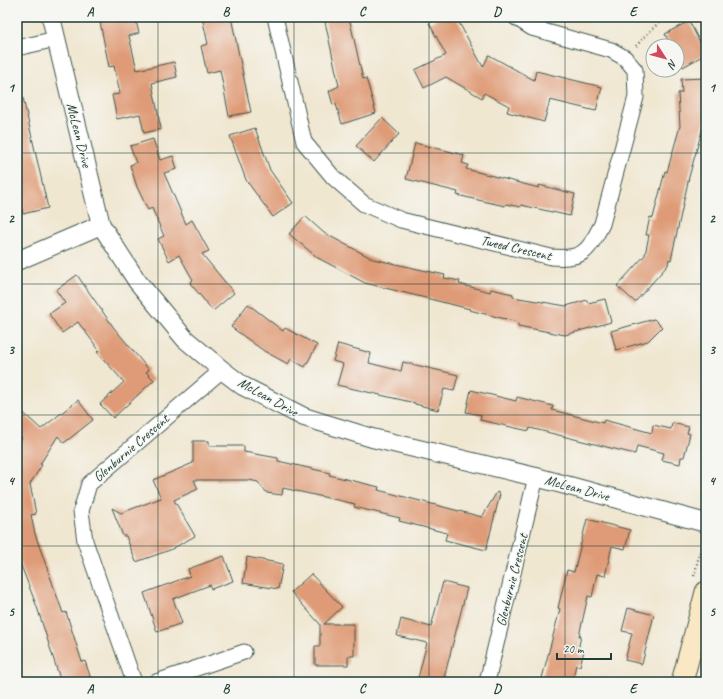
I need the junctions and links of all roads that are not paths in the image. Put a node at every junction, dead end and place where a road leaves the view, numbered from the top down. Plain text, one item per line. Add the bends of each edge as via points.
1 (51, 17) edge
2 (276, 17) edge
3 (515, 17) edge
4 (56, 39) junction
5 (17, 48) edge
6 (101, 224) junction
7 (17, 261) edge
8 (222, 370) junction
9 (536, 477) junction
10 (706, 522) edge
11 (706, 592) edge
12 (244, 652) dead end
13 (134, 682) edge
14 (156, 682) edge
15 (487, 682) edge
16 (682, 682) edge

1 - 4 street, McLean Drive
2 - 3 street, Tweed Crescent via 304,142 333,177 364,204 401,220 551,257 581,255 593,241 602,224 636,97 635,70 625,58 611,50 532,28
4 - 5 street
4 - 6 street, McLean Drive
6 - 7 street
6 - 8 street, McLean Drive via 137,281 175,328
8 - 9 street, McLean Drive via 243,386 304,417 372,438
8 - 13 street, Glenburnie Crescent via 89,484 81,511 85,541
9 - 10 street, McLean Drive
9 - 15 street, Glenburnie Crescent
11 - 16 main road
12 - 14 street

